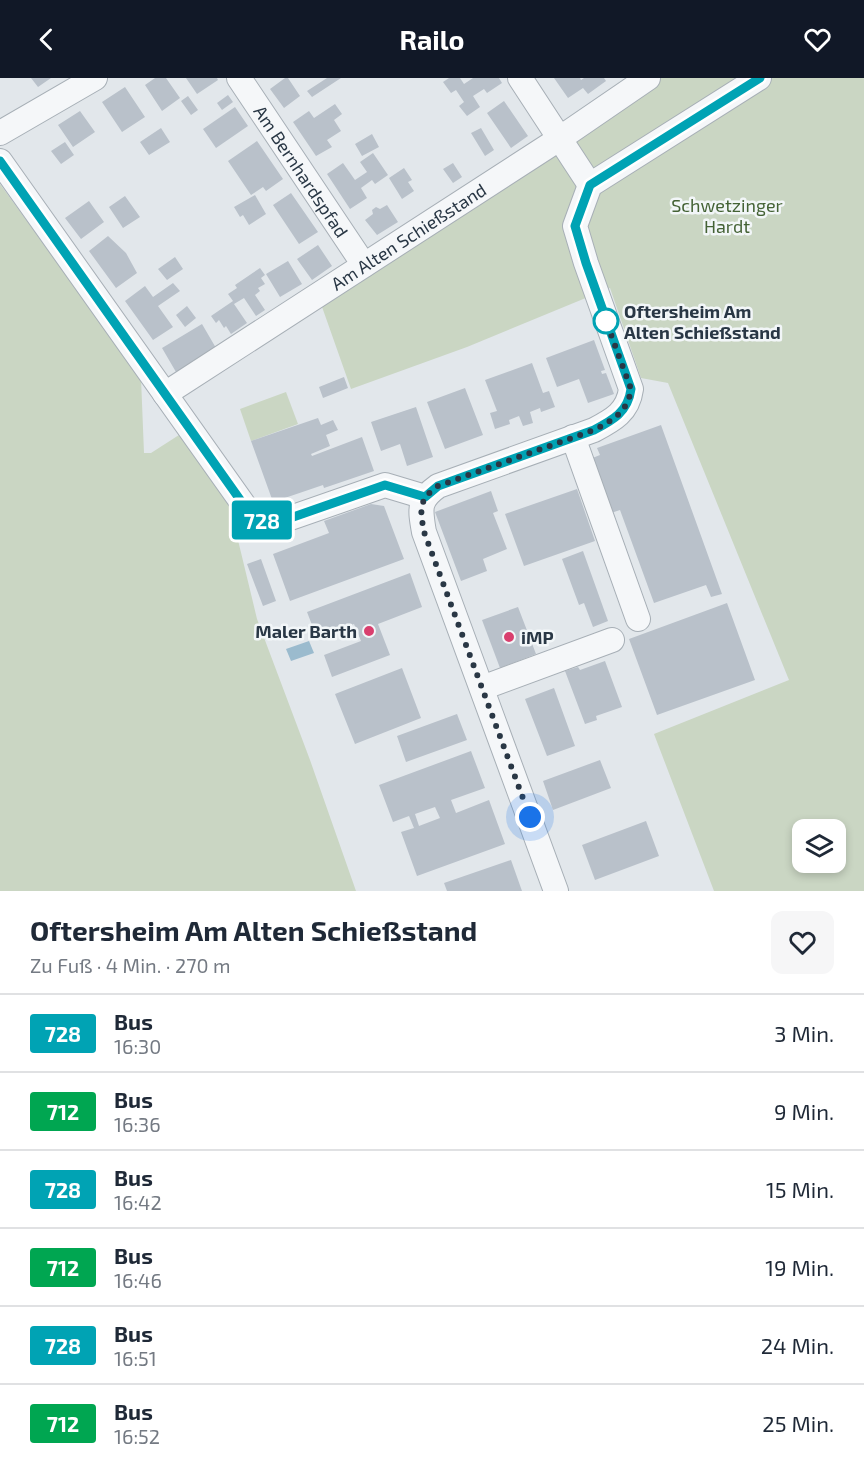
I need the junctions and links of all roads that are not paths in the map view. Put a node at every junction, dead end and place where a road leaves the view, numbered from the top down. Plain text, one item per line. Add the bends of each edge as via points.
1 (93, 78) edge
2 (239, 78) edge
3 (520, 78) edge
4 (648, 78) edge
5 (759, 78) edge
6 (0, 133) edge
7 (560, 139) junction
8 (0, 161) edge
9 (590, 185) junction
10 (364, 265) junction
11 (165, 394) junction
12 (573, 437) junction
13 (425, 497) junction
14 (638, 620) dead end
15 (612, 640) dead end
16 (482, 688) junction
17 (556, 891) edge

1 - 6 street
2 - 10 street, Am Bernhardspfad
3 - 7 street
4 - 7 street, Am Alten Schießstand
5 - 9 street
7 - 9 street
7 - 10 street, Am Alten Schießstand
8 - 11 street
9 - 12 street via 575,226 631,389 630,400 615,419
10 - 11 street, Am Alten Schießstand
11 - 13 street via 253,518 276,523 385,485
12 - 13 street via 438,486
12 - 14 street
13 - 16 street via 420,506 424,532
15 - 16 street
16 - 17 street

